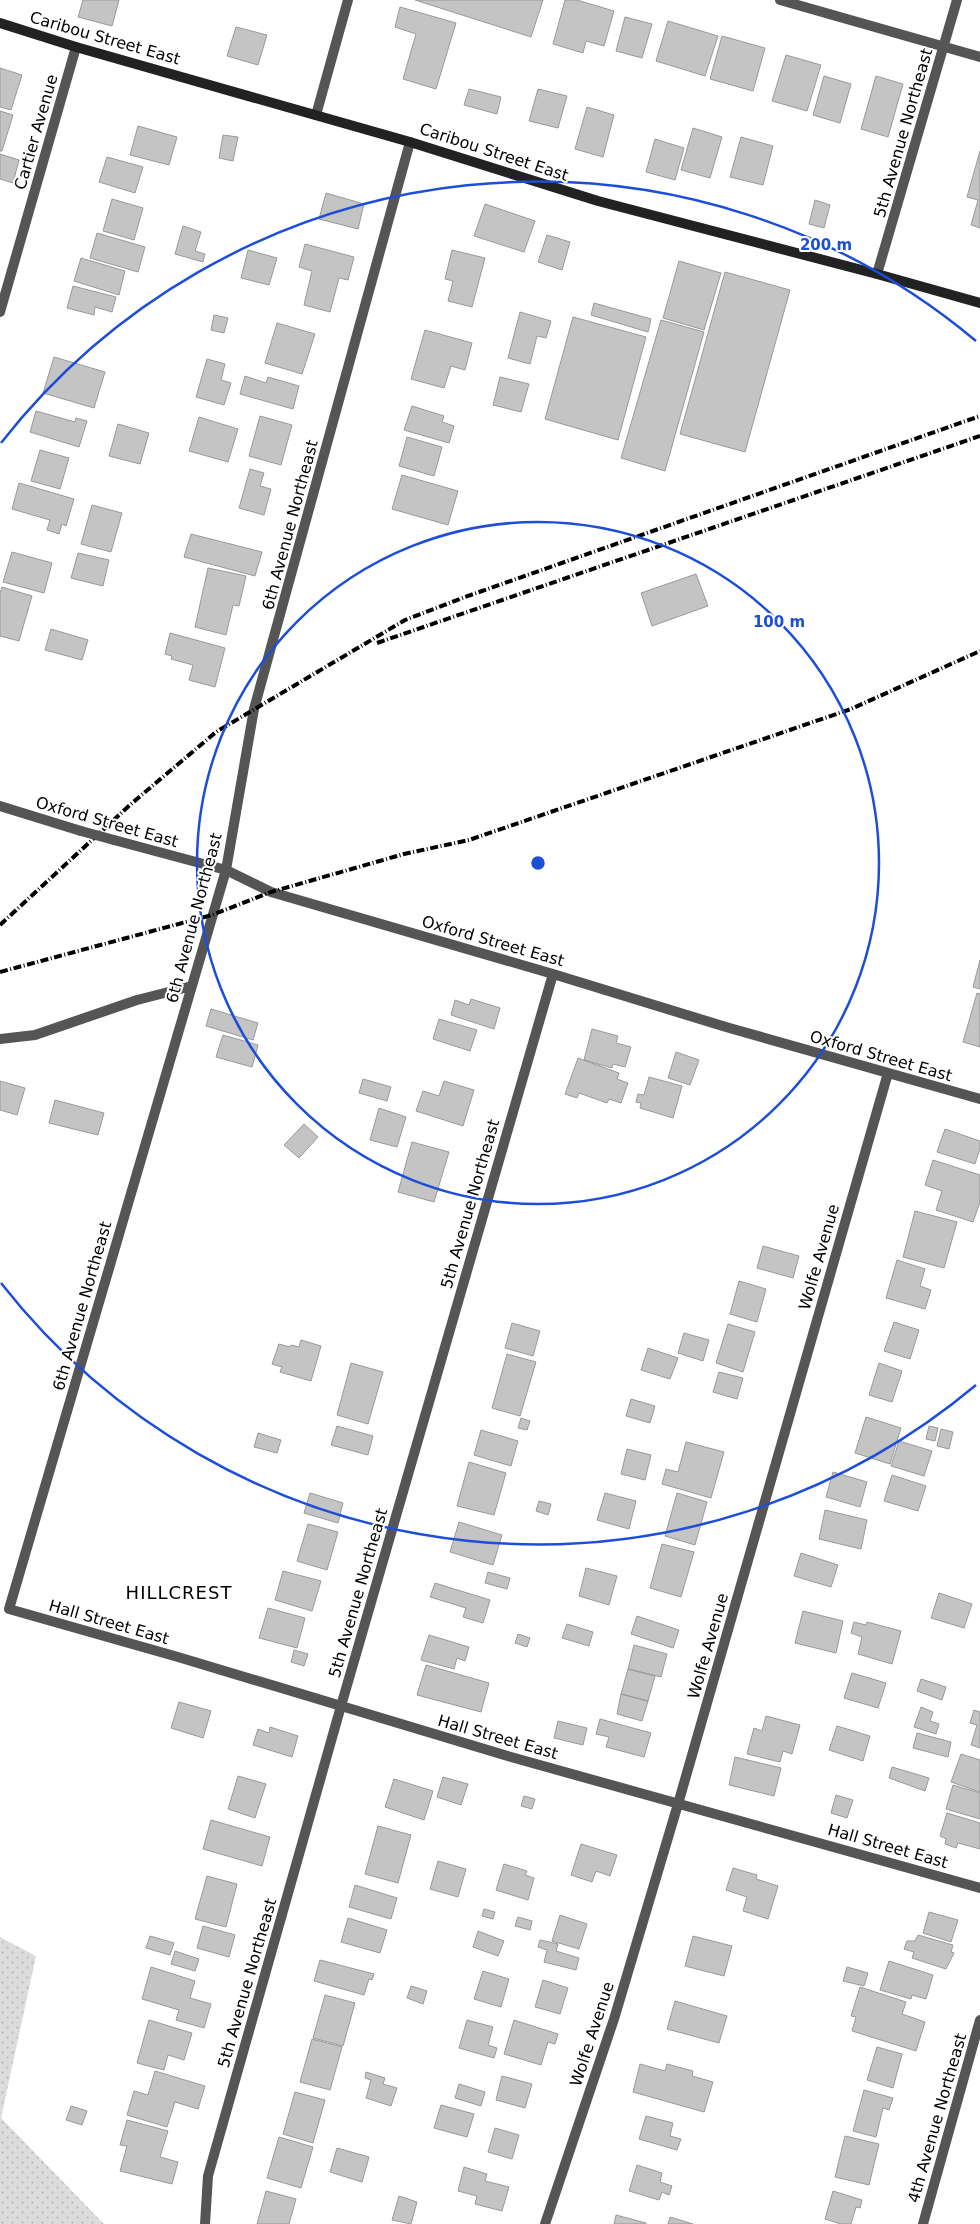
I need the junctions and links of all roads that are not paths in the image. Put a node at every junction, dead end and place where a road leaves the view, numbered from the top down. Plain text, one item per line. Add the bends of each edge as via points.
1 (348, 0) edge
2 (780, 0) edge
3 (957, 0) edge
4 (0, 23) edge
5 (76, 47) junction
6 (944, 47) junction
7 (980, 57) edge
8 (316, 114) junction
9 (410, 142) junction
10 (877, 274) junction
11 (980, 303) edge
12 (0, 312) edge
13 (0, 806) edge
14 (226, 870) junction
15 (553, 974) junction
16 (192, 986) junction
17 (0, 1039) edge
18 (888, 1074) junction
19 (980, 1099) edge
20 (6, 1606) edge
21 (341, 1706) junction
22 (678, 1804) junction
23 (980, 1888) edge
24 (980, 2020) edge
25 (206, 2224) edge
26 (546, 2224) edge
27 (923, 2224) edge

1 - 8 street
2 - 6 street
3 - 6 street, 5th Avenue Northeast
4 - 5 street, Caribou Street East
5 - 8 street, Caribou Street East
5 - 12 street, Cartier Avenue
6 - 7 street
6 - 10 street, 5th Avenue Northeast
8 - 9 street, Caribou Street East
9 - 10 street, Caribou Street East via 598,201
9 - 14 street, 6th Avenue Northeast via 254,709
10 - 11 street, Caribou Street East
13 - 14 street, Oxford Street East, bridge
14 - 15 street, Oxford Street East via 271,892
14 - 16 street, 6th Avenue Northeast
15 - 18 street, Oxford Street East
15 - 21 street, 5th Avenue Northeast
16 - 17 street via 137,1000 35,1035
16 - 20 street, 6th Avenue Northeast
18 - 19 street, Oxford Street East
18 - 22 street, Wolfe Avenue
20 - 21 street, Hall Street East
21 - 22 street, Hall Street East
21 - 25 street, 5th Avenue Northeast via 208,2176
22 - 23 street, Hall Street East
22 - 26 street, Wolfe Avenue via 614,2018
24 - 27 street, 4th Avenue Northeast

